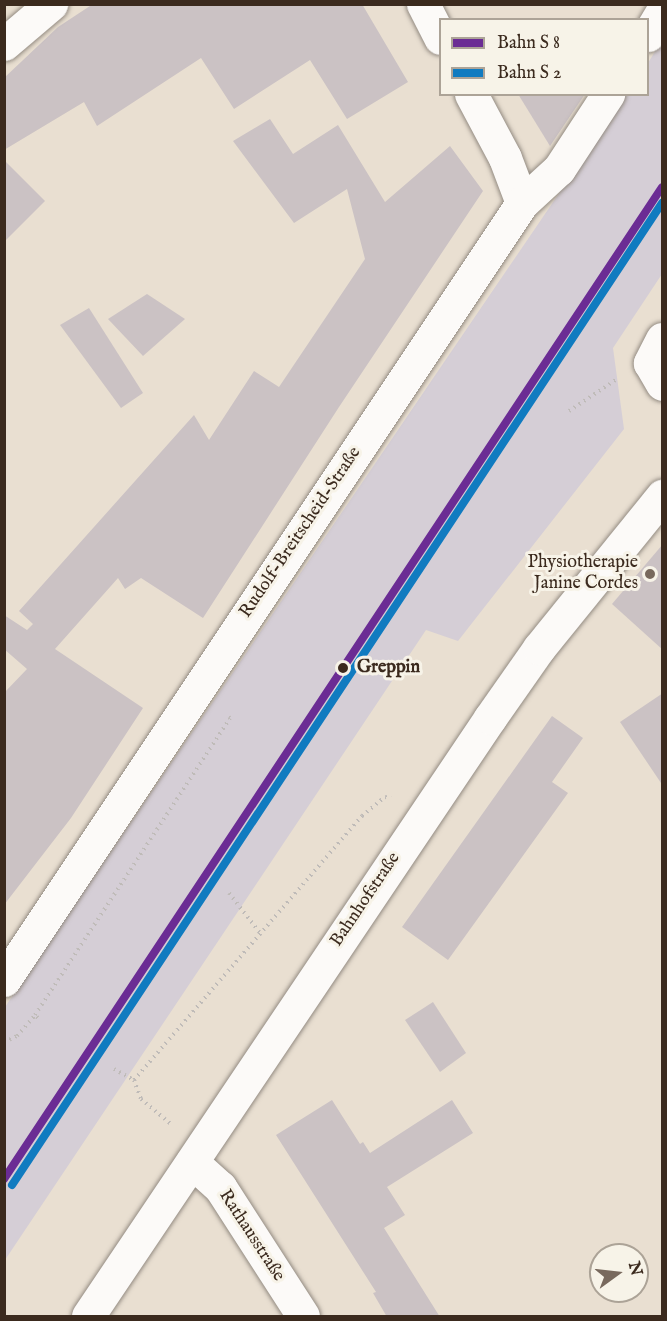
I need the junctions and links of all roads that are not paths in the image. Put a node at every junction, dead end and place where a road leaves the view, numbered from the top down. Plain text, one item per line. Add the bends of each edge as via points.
1 (51, 4) edge
2 (423, 4) edge
3 (663, 12) edge
4 (649, 33) edge
5 (439, 34) edge
6 (4, 44) edge
7 (472, 96) edge
8 (607, 96) edge
9 (522, 203) junction
10 (663, 496) edge
11 (4, 980) edge
12 (192, 1162) junction
13 (88, 1317) edge
14 (303, 1317) edge

1 - 6 street
2 - 5 street
3 - 4 street
7 - 9 street via 505,158
8 - 9 street, Rudolf-Breitscheid-Straße via 559,169
9 - 11 street, Rudolf-Breitscheid-Straße
10 - 12 street, Bahnhofstraße via 539,648
12 - 13 street, Bahnhofstraße
12 - 14 street, Rathausstraße via 220,1187

